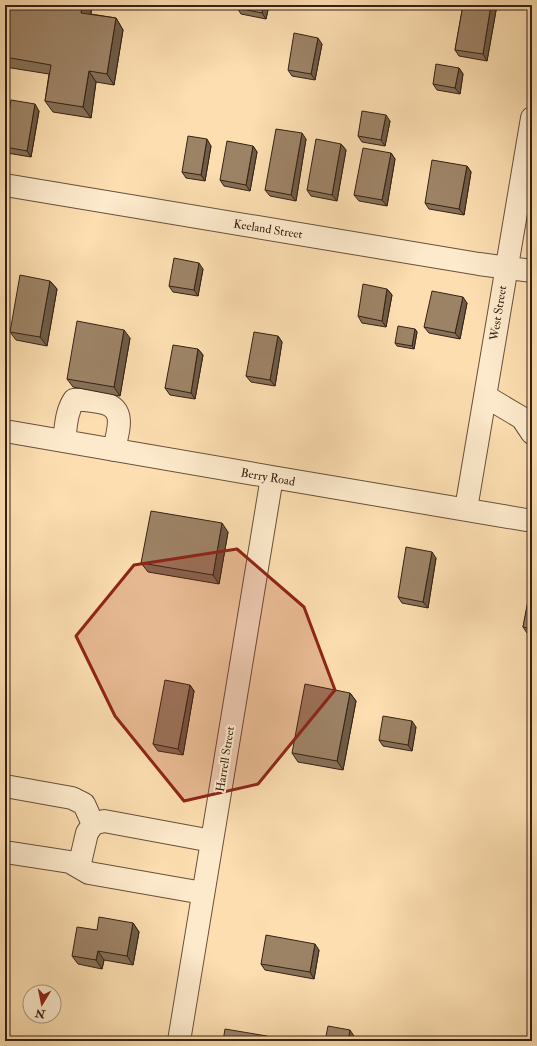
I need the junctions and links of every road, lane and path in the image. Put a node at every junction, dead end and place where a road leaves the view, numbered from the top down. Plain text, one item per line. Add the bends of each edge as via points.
1 (532, 118) edge
2 (5, 185) edge
3 (506, 266) junction
4 (532, 271) edge
5 (485, 396) junction
6 (5, 430) edge
7 (532, 433) edge
8 (64, 441) junction
9 (114, 450) junction
10 (272, 478) junction
11 (466, 509) junction
12 (532, 521) edge
13 (5, 786) edge
14 (93, 824) junction
15 (212, 840) junction
16 (5, 852) edge
17 (79, 867) junction
18 (203, 893) junction
19 (179, 1041) edge

1 - 3 street, West Street
2 - 3 street, Keeland Street via 479,264
3 - 4 street, Keeland Street
3 - 5 street, West Street
5 - 7 street via 522,418
5 - 11 street, West Street
6 - 8 street, Berry Road
8 - 9 street, Berry Road
8 - 9 street via 70,406 74,400 108,403 118,412 119,422
9 - 10 street, Berry Road
10 - 11 street, Berry Road
10 - 15 street, Harrell Street
11 - 12 street, Berry Road
13 - 14 street via 72,798 84,804
14 - 15 street via 104,821
14 - 17 street via 87,833
15 - 18 street, Harrell Street
16 - 17 street via 70,862
17 - 18 street via 89,873
18 - 19 street, Harrell Street

